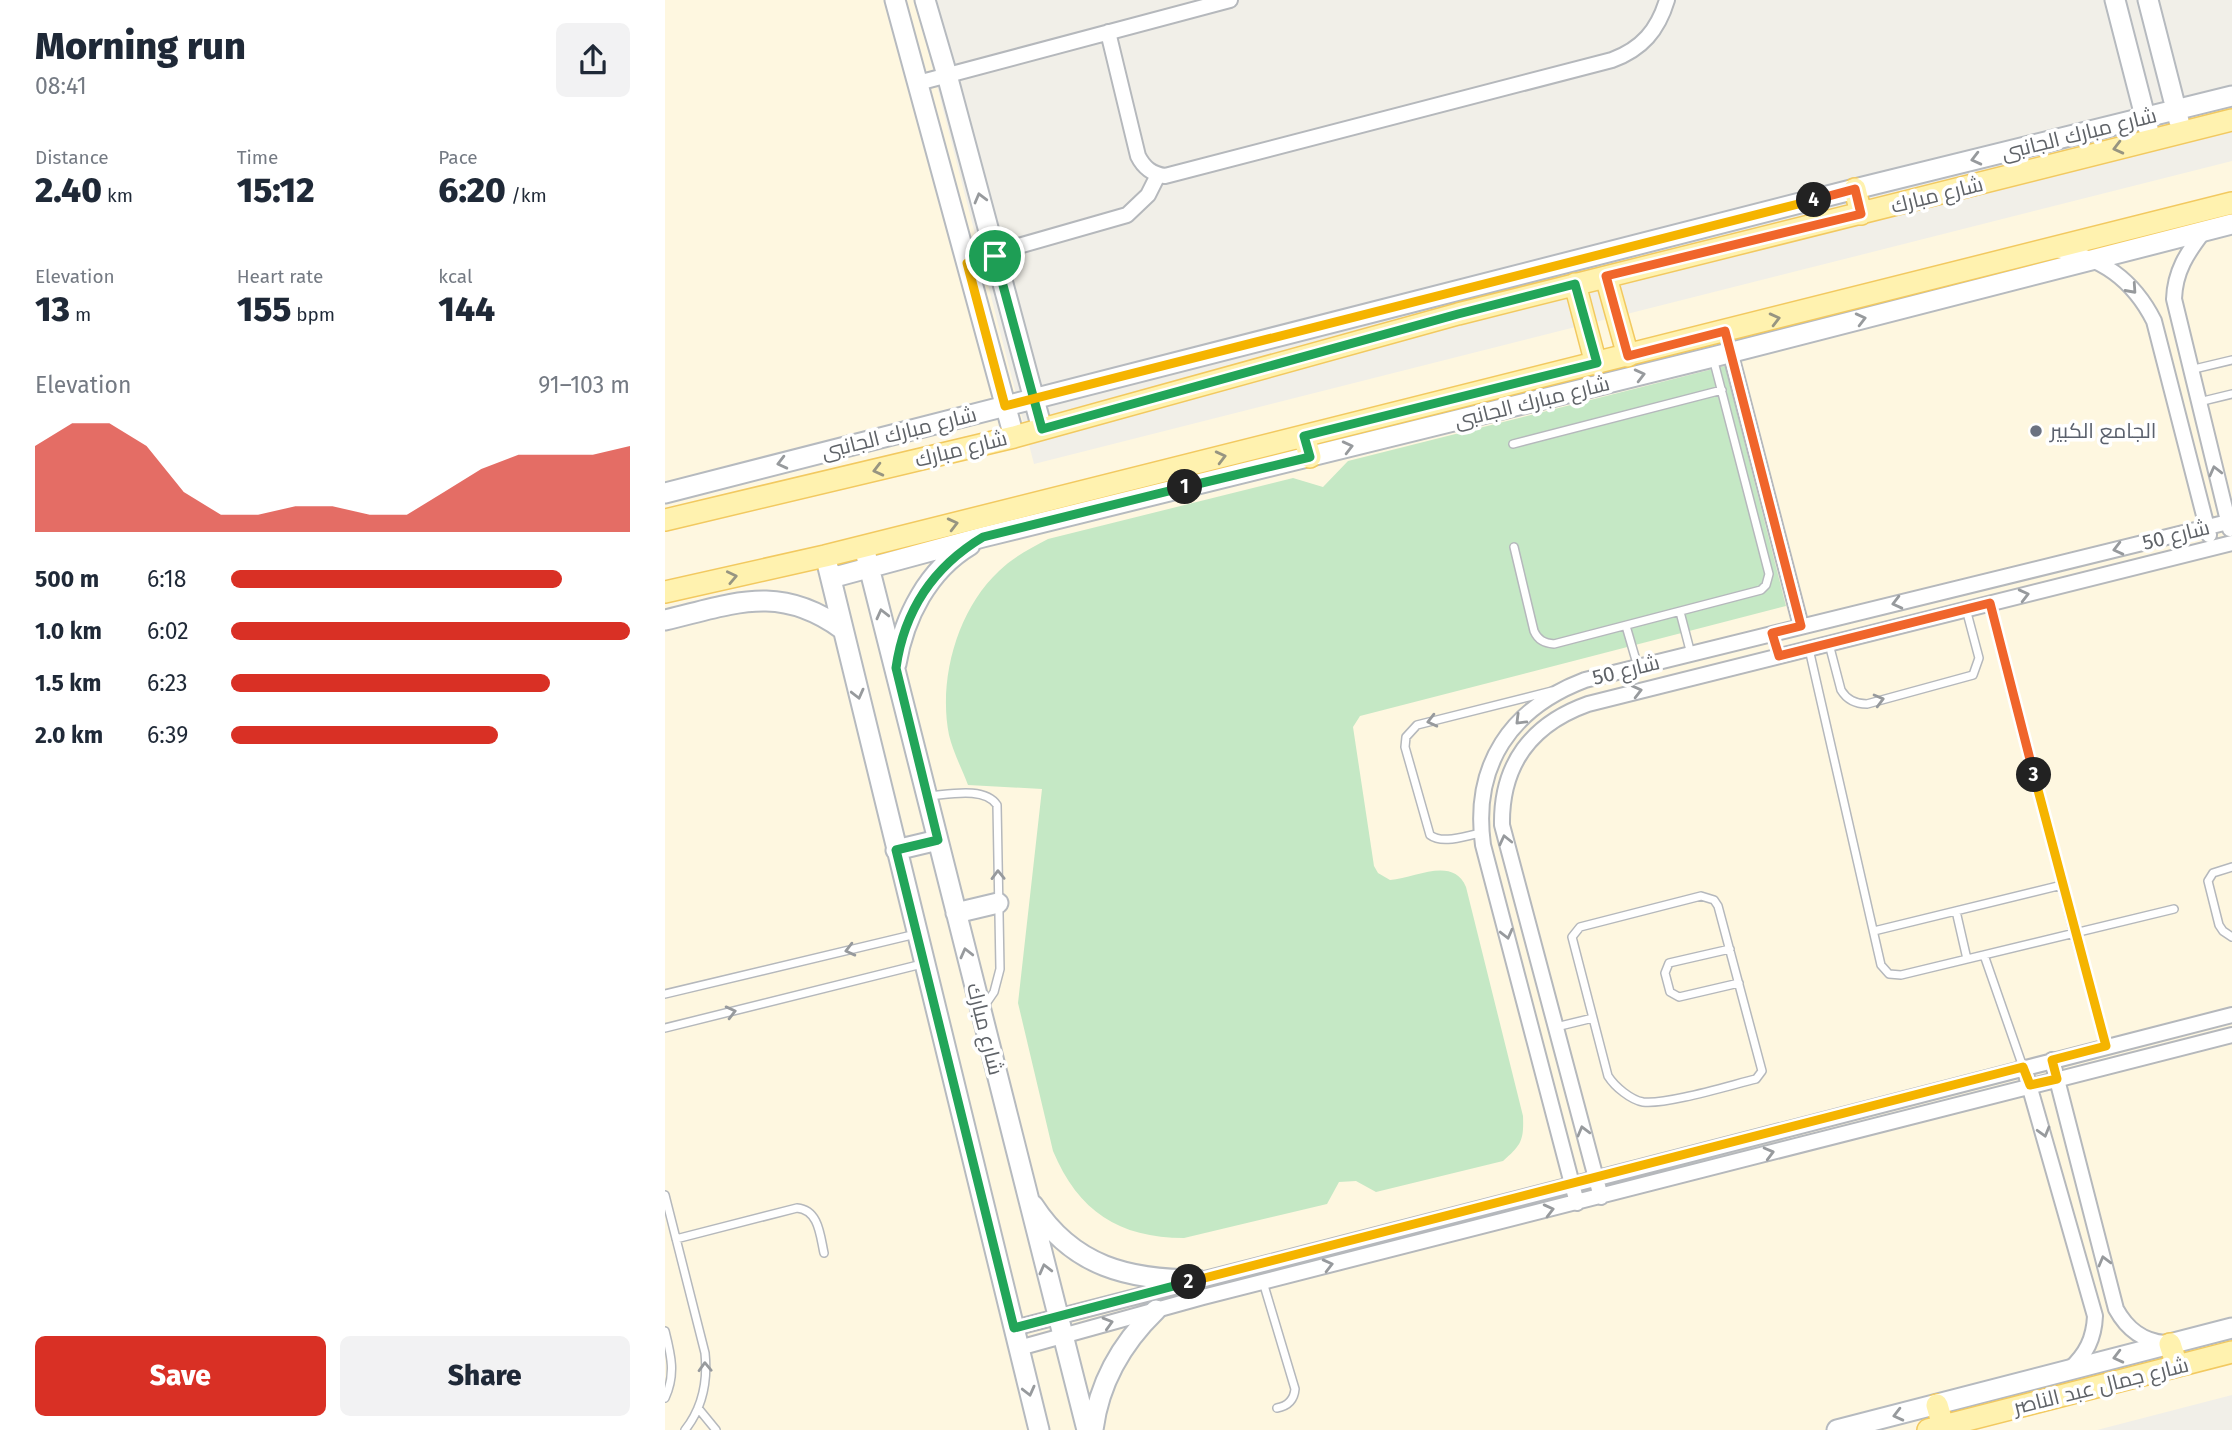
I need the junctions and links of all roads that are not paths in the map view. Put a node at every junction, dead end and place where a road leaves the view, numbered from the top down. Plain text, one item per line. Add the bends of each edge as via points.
1 (895, 0) edge
2 (925, 0) edge
3 (1230, 0) edge
4 (1667, 0) edge
5 (2115, 0) edge
6 (2148, 0) edge
7 (1108, 32) junction
8 (947, 75) junction
9 (918, 83) junction
10 (2232, 96) edge
11 (2176, 110) junction
12 (2145, 117) junction
13 (2232, 120) edge
14 (2182, 133) junction
15 (2151, 140) junction
16 (1159, 175) junction
17 (1855, 189) junction
18 (2232, 202) edge
19 (1861, 214) junction
20 (2232, 224) edge
21 (2204, 231) junction
22 (2133, 239) junction
23 (2051, 249) junction
24 (995, 254) junction
25 (2093, 259) junction
26 (967, 263) junction
27 (1606, 276) junction
28 (1575, 284) junction
29 (1725, 331) junction
30 (1722, 355) junction
31 (1628, 356) junction
32 (2232, 360) edge
33 (1597, 363) junction
34 (2190, 370) junction
35 (1721, 390) junction
36 (2232, 394) edge
37 (1034, 400) junction
38 (2199, 402) junction
39 (1005, 406) junction
40 (1042, 429) junction
41 (1014, 437) junction
42 (1513, 444) dead end
43 (1307, 447) junction
44 (665, 494) edge
45 (665, 520) edge
46 (2230, 522) edge
47 (2207, 527) junction
48 (983, 537) junction
49 (2232, 537) edge
50 (2232, 543) edge
51 (864, 546) junction
52 (1514, 547) dead end
53 (2212, 548) junction
54 (825, 556) junction
55 (870, 568) junction
56 (831, 578) junction
57 (665, 592) edge
58 (1990, 603) junction
59 (1966, 609) junction
60 (1680, 612) junction
61 (665, 620) edge
62 (1626, 626) junction
63 (1801, 626) junction
64 (842, 629) junction
65 (1772, 633) junction
66 (1829, 643) junction
67 (1809, 648) junction
68 (1692, 654) junction
69 (1779, 656) junction
70 (1638, 667) junction
71 (896, 668) junction
72 (1569, 686) junction
73 (927, 796) junction
74 (1482, 833) junction
75 (938, 840) junction
76 (896, 850) junction
77 (2232, 867) edge
78 (1514, 876) junction
79 (1493, 881) junction
80 (2062, 885) junction
81 (998, 903) junction
82 (2175, 909) dead end
83 (1956, 911) junction
84 (956, 913) junction
85 (1874, 931) junction
86 (2074, 933) junction
87 (916, 934) junction
88 (2232, 937) edge
89 (1730, 949) junction
90 (1985, 955) junction
91 (1967, 959) junction
92 (924, 964) junction
93 (1739, 983) junction
94 (665, 994) edge
95 (980, 1011) junction
96 (2232, 1015) edge
97 (1593, 1018) junction
98 (1555, 1027) junction
99 (665, 1028) edge
100 (2232, 1035) edge
101 (2106, 1046) junction
102 (2052, 1060) junction
103 (2023, 1067) junction
104 (2057, 1079) junction
105 (2030, 1085) junction
106 (1596, 1177) junction
107 (1571, 1184) junction
108 (665, 1195) edge
109 (1026, 1195) junction
110 (1601, 1197) junction
111 (1577, 1203) junction
112 (676, 1239) junction
113 (824, 1252) dead end
114 (1263, 1282) junction
115 (1201, 1288) junction
116 (1156, 1310) junction
117 (1059, 1326) junction
118 (1014, 1328) junction
119 (2232, 1328) edge
120 (665, 1331) edge
121 (2170, 1344) junction
122 (1019, 1348) junction
123 (2232, 1352) edge
124 (2177, 1366) junction
125 (2070, 1370) junction
126 (665, 1398) edge
127 (1937, 1405) junction
128 (698, 1408) junction
129 (1277, 1408) dead end
130 (1936, 1428) edge
131 (685, 1430) edge
132 (716, 1430) edge
133 (1039, 1430) edge
134 (1087, 1430) edge
135 (1093, 1430) edge
136 (1837, 1430) edge

1 - 9 main road
2 - 8 main road
3 - 7 street
4 - 16 street via 1647,39 1612,60
5 - 12 main road
6 - 11 main road
7 - 8 street
7 - 16 street via 1138,156 1146,169
8 - 9 street
24 -> 8 main road
9 - 26 main road
10 - 11 main road, شارع مبارك الجانبى
11 - 12 main road, شارع مبارك الجانبى
11 - 14 main road
12 - 15 main road
12 -> 17 main road, شارع مبارك الجانبى
13 - 14 main road, شارع مبارك
14 - 15 main road, شارع مبارك
15 -> 19 main road, شارع مبارك
16 - 24 street via 1148,195 1127,215
17 - 19 main road
17 - 37 main road, شارع مبارك الجانبى
18 - 22 main road
19 - 27 main road, شارع مبارك
20 - 21 main road, شارع مبارك الجانبى
21 - 22 main road, شارع مبارك الجانبى
21 - 34 street via 2184,258 2175,289 2175,310
22 - 23 main road
22 - 25 main road, شارع مبارك الجانبى
23 - 25 street
29 -> 23 main road
24 - 26 main road
24 - 37 main road
30 -> 25 main road, شارع مبارك الجانبى
25 -> 47 street via 2129,285 2154,321
26 - 39 main road
27 - 28 main road, شارع مبارك
27 - 31 main road
28 - 33 main road
28 - 40 main road, شارع مبارك
29 - 30 street
29 - 31 main road
30 - 35 lane
43 -> 30 main road, شارع مبارك الجانبى
30 - 63 street
31 - 33 main road
32 - 34 lane
33 - 43 main road
34 - 38 street
35 - 42 lane
35 - 60 lane via 1768,580 1756,592
36 - 38 lane
37 - 39 main road, شارع مبارك الجانبى
37 - 40 main road
46 -> 38 street
39 - 41 main road
39 -> 44 main road, شارع مبارك الجانبى
40 - 41 main road, شارع مبارك
41 -> 45 main road, شارع مبارك
43 - 48 main road, شارع مبارك الجانبى
51 -> 43 main road
46 - 47 street, شارع 50
46 - 49 street
47 - 53 street
47 -> 63 street, شارع 50
48 - 55 main road, شارع مبارك الجانبى
48 - 71 main road via 949,561 923,592 904,629
50 - 53 street, شارع 50
51 - 54 main road
51 - 55 main road, شارع مبارك
52 - 62 lane via 1534,631 1541,641 1554,644
58 -> 53 street, شارع 50
54 - 56 main road, شارع مبارك
57 -> 54 main road
55 - 56 main road, شارع مبارك الجانبى
71 -> 55 main road, شارع مبارك
56 - 64 main road, شارع مبارك
58 - 59 street, شارع 50
58 - 80 lane
59 - 66 street, شارع 50
66 -> 59 lane via 1841,690 1850,700 1867,704 1973,675 1979,658
60 - 62 lane
60 - 68 lane
61 - 64 main road via 771,600 809,608
62 - 70 lane
63 - 65 street, شارع 50
64 -> 76 main road, شارع مبارك
65 - 68 street, شارع 50
65 - 69 street
66 - 67 street, شارع 50
67 - 69 street, شارع 50
67 - 85 lane
68 - 70 street, شارع 50
78 -> 69 street, شارع 50 via 1502,825 1503,797 1518,757 1537,732 1588,704
70 - 72 street, شارع 50
71 - 73 main road, شارع مبارك
72 -> 74 street, شارع 50 via 1524,715 1500,744 1482,794
72 -> 74 lane via 1417,725 1408,732 1405,747 1430,835 1442,840
73 - 75 main road, شارع مبارك
81 -> 73 lane via 997,804 982,794
74 - 79 street, شارع 50
75 - 76 main road
75 - 84 main road, شارع مبارك
76 - 87 main road, شارع مبارك
77 - 88 lane via 2213,873 2208,881 2219,925
78 - 79 street
78 - 98 street, شارع 50
79 -> 107 street, شارع 50
80 - 83 lane
80 - 86 lane
81 - 84 main road
81 - 95 lane via 998,981
82 - 86 lane
83 - 85 lane
83 - 91 lane
95 -> 84 main road, شارع مبارك
85 - 91 lane via 1881,965 1895,976
86 - 90 lane
86 - 101 lane
87 - 92 main road, شارع مبارك
87 -> 94 lane
89 - 93 lane
89 - 93 lane via 1669,963 1665,972 1670,992 1679,997
89 - 97 lane via 1718,906 1709,897 1580,927 1572,937 1573,945
90 - 91 lane
90 - 103 lane
99 -> 92 lane
92 - 118 main road, شارع مبارك
93 - 97 lane via 1761,1065 1756,1079 1658,1102 1636,1100 1608,1076
95 - 109 main road, شارع مبارك
96 - 101 street
97 - 98 lane
106 -> 98 street, شارع 50
100 - 104 street
101 - 102 street
102 - 103 street
102 - 104 street
103 - 105 street
103 - 106 street
104 - 105 street
121 -> 104 street via 2132,1331 2116,1309
110 -> 105 street
105 -> 125 street via 2095,1317 2086,1351
106 - 107 street
106 - 110 street, شارع 50
107 - 111 street, شارع 50
107 - 115 street
108 - 112 lane
109 - 115 main road via 1053,1231 1089,1259 1131,1275
117 -> 109 main road, شارع مبارك
110 - 111 street
114 -> 111 street
112 - 113 lane via 803,1208 815,1218
128 -> 112 lane via 706,1384 705,1353
114 - 115 street
114 - 129 lane via 1295,1389 1289,1404
115 - 116 street
115 - 117 street
117 -> 116 street
116 - 135 main road via 1114,1363
117 - 118 street
117 - 122 street
117 - 134 main road, شارع مبارك
118 - 122 main road, شارع مبارك
119 - 121 main road
120 - 126 lane via 673,1365
121 - 124 main road
121 -> 125 main road
122 -> 133 main road, شارع مبارك
123 - 124 main road, شارع جمال عبد الناصر
124 - 130 main road, شارع جمال عبد الناصر
125 - 127 main road
127 - 130 main road
127 -> 136 main road
128 - 131 lane
128 - 132 lane

